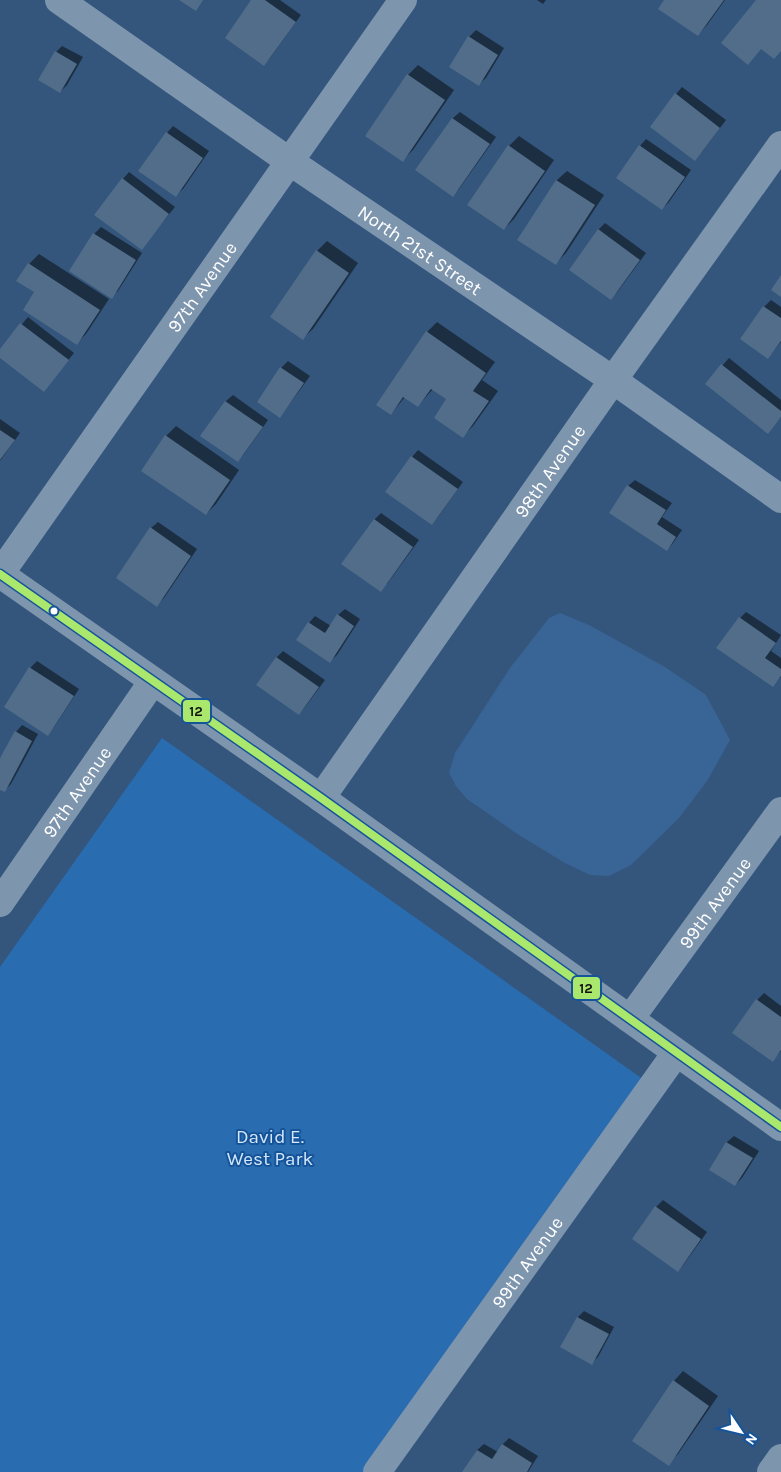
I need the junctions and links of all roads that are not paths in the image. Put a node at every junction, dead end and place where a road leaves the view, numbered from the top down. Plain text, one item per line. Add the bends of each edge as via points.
1 (59, 0) edge
2 (403, 0) edge
3 (781, 145) edge
4 (289, 161) junction
5 (613, 380) junction
6 (781, 499) edge
7 (0, 574) edge
8 (154, 681) junction
9 (320, 798) junction
10 (781, 810) edge
11 (0, 903) edge
12 (630, 1019) junction
13 (676, 1053) junction
14 (781, 1127) edge
15 (781, 1458) edge
16 (377, 1472) edge
17 (771, 1472) edge

1 - 4 street, North 21st Street
2 - 4 street, 97th Avenue
3 - 5 street, 98th Avenue
4 - 5 street, North 21st Street
4 - 7 street, 97th Avenue
5 - 6 street, North 21st Street
5 - 9 street, 98th Avenue
7 - 8 street
8 - 9 street
8 - 11 street, 97th Avenue
9 - 12 street
10 - 12 street, 99th Avenue
12 - 13 street
13 - 14 street
13 - 16 street, 99th Avenue
15 - 17 street

